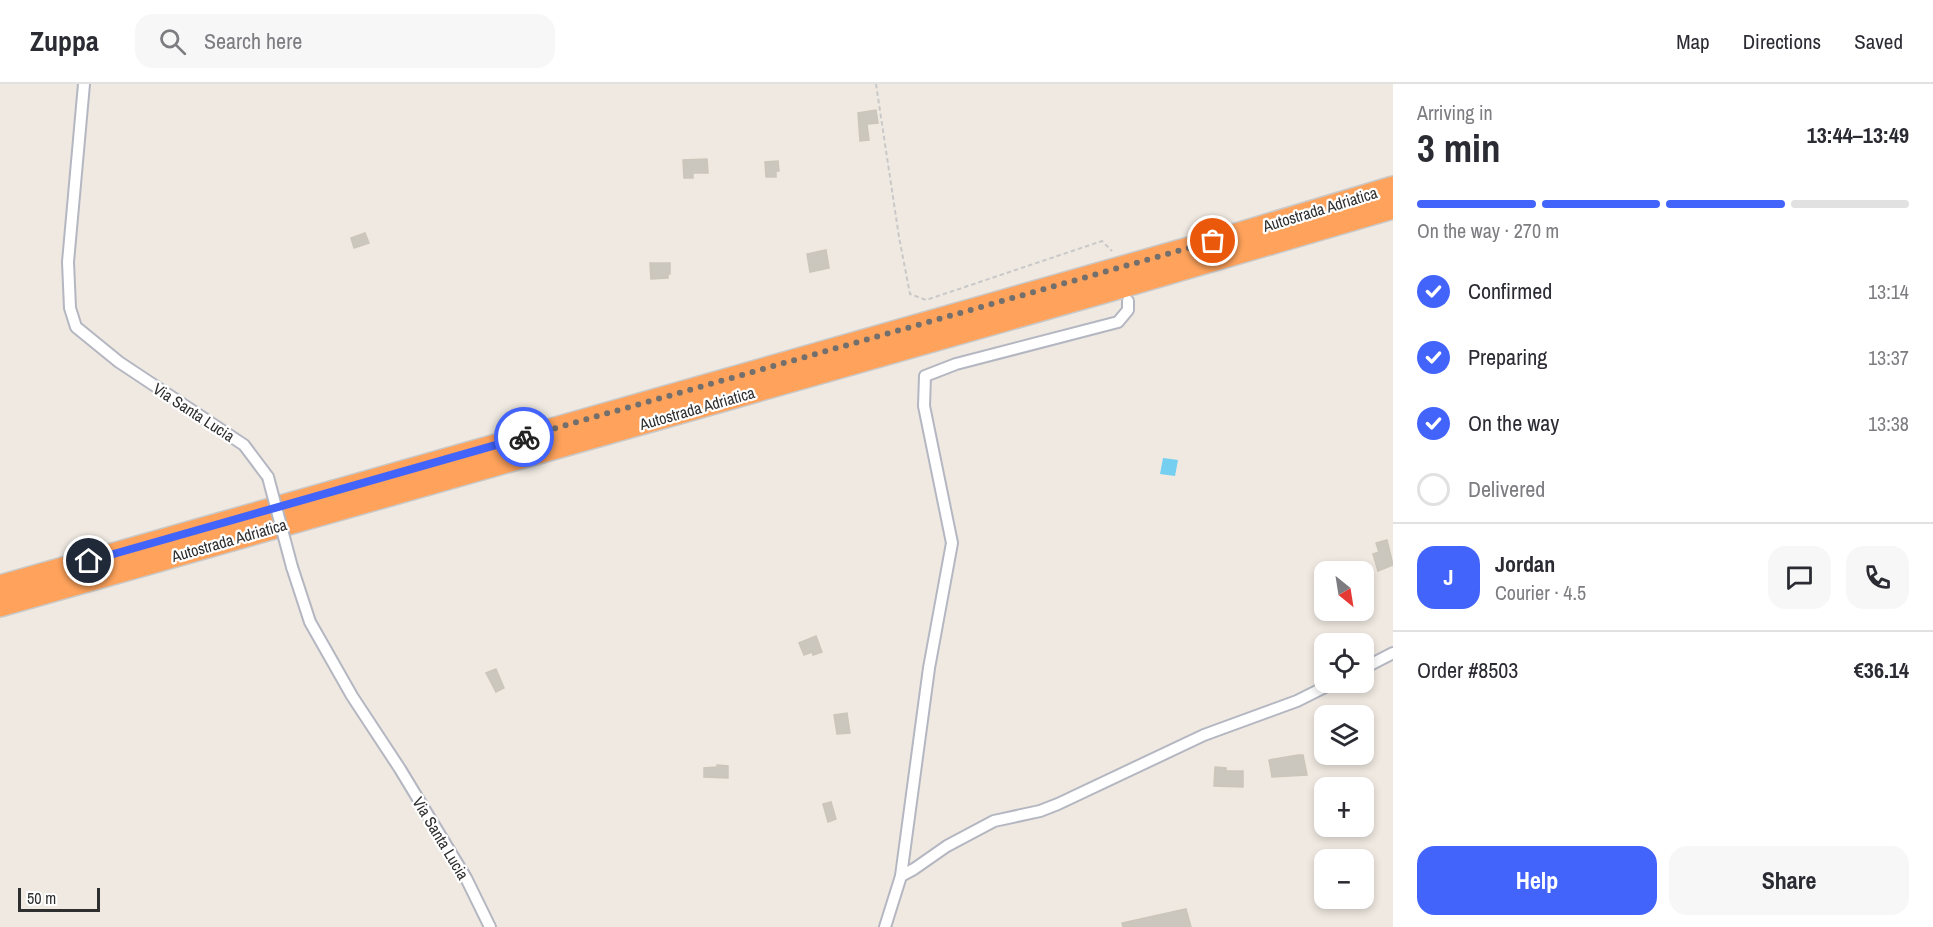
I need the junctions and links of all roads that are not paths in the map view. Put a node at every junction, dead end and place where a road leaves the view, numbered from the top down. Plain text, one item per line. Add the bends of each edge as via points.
1 (84, 84) edge
2 (1393, 187) edge
3 (1393, 208) edge
4 (1128, 301) dead end
5 (0, 586) edge
6 (0, 606) edge
7 (1393, 653) edge
8 (1374, 663) edge
9 (1314, 692) edge
10 (901, 876) junction
11 (490, 927) edge
12 (885, 927) edge

1 - 11 street, Via Santa Lucia, bridge via 68,262 75,327 119,362 244,445 268,477 310,622 466,878
2 - 5 highway, Autostrada Adriatica
3 - 6 highway, Autostrada Adriatica
4 - 10 street via 1128,310 1118,322 956,364 925,376 924,406 952,543 929,668
7 - 8 street
9 - 10 street via 1204,735 1058,804 994,821
10 - 12 street

